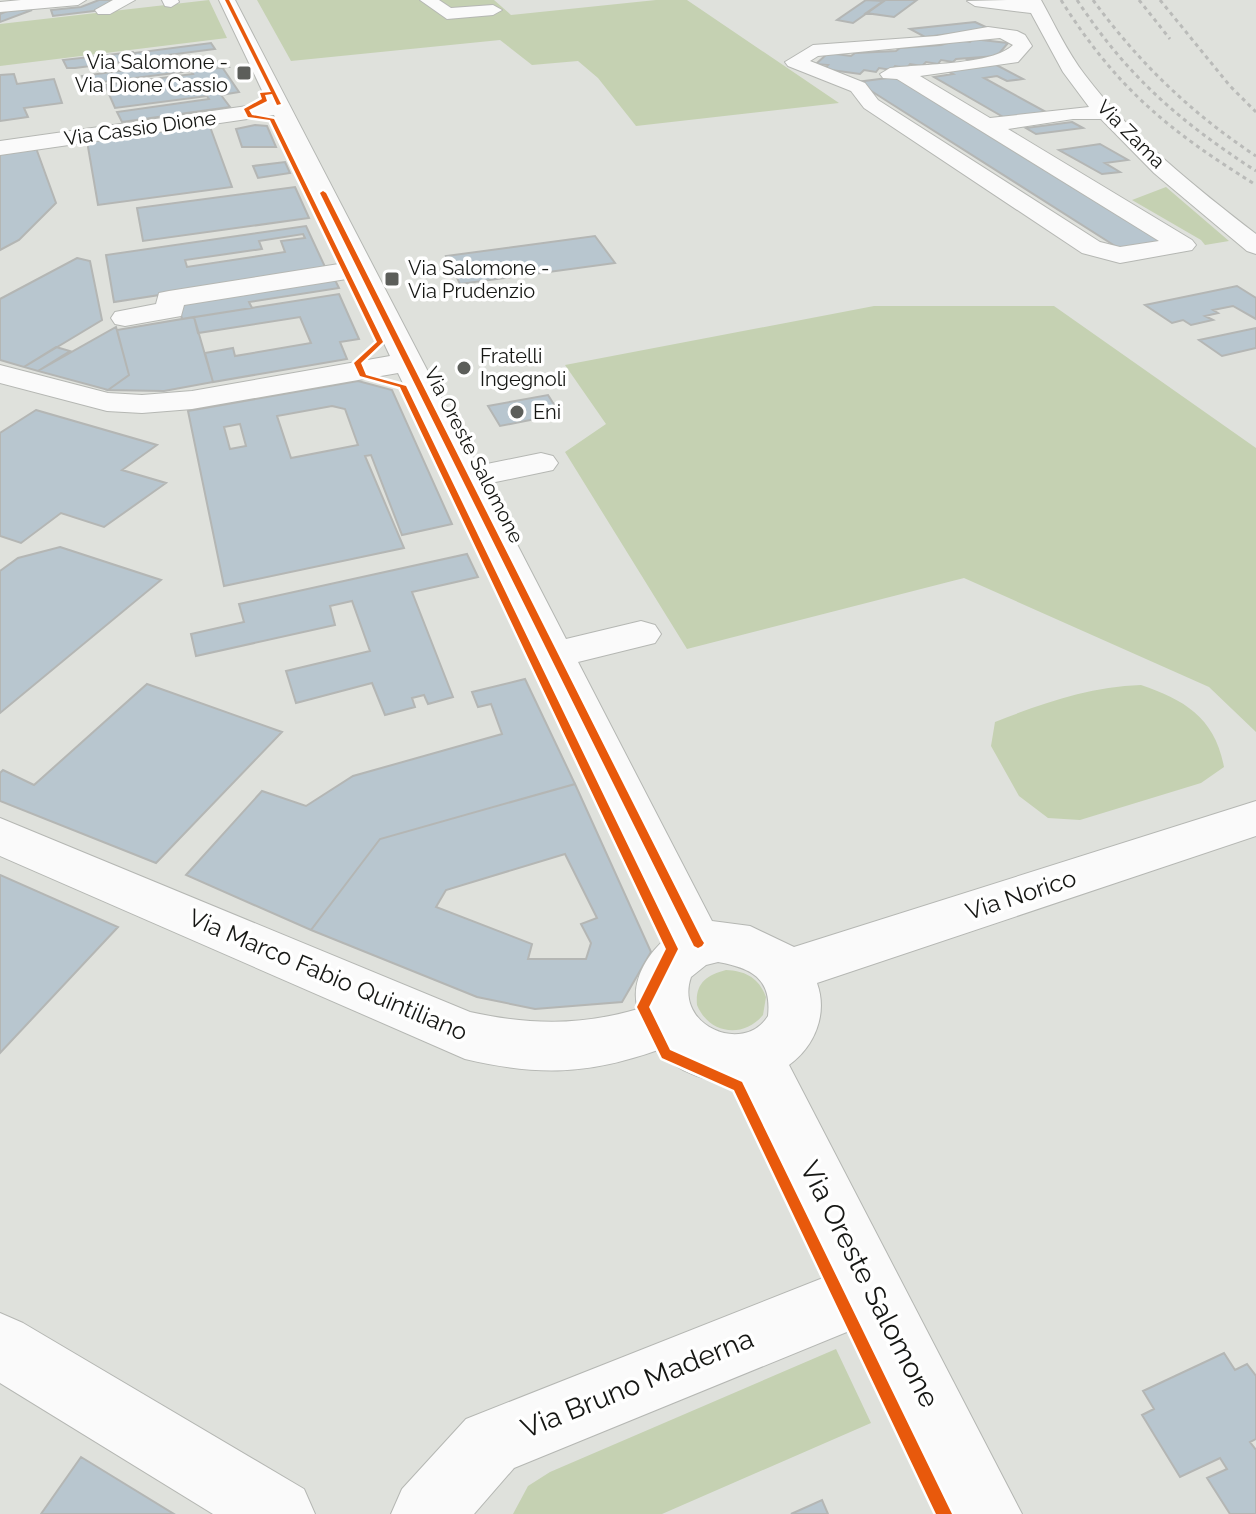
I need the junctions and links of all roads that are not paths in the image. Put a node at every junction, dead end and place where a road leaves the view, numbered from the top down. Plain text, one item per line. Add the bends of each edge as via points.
1 (78, 0) edge
2 (127, 0) edge
3 (227, 0) edge
4 (428, 0) edge
5 (975, 1) edge
6 (1036, 5) edge
7 (0, 7) edge
8 (104, 10) dead end
9 (493, 10) dead end
10 (901, 73) junction
11 (843, 79) junction
12 (280, 108) junction
13 (1108, 113) junction
14 (992, 128) junction
15 (0, 148) edge
16 (1256, 246) edge
17 (361, 269) junction
18 (125, 318) dead end
19 (408, 362) junction
20 (0, 374) edge
21 (541, 463) dead end
22 (466, 478) junction
23 (641, 634) dead end
24 (554, 655) junction
25 (1256, 818) edge
26 (0, 836) edge
27 (694, 934) junction
28 (787, 971) junction
29 (667, 1023) junction
30 (755, 1055) junction
31 (873, 1290) junction
32 (0, 1346) edge
33 (279, 1514) edge
34 (427, 1514) edge
35 (986, 1514) edge

1 - 7 street
2 - 8 street
3 - 12 street, Via Oreste Salomone
4 - 9 street via 447,14
5 - 6 street
6 - 13 street, Via Zama via 1078,80
10 - 11 street
10 - 11 street via 1011,58 1023,41 1000,33 813,51 795,62
10 - 14 street
11 - 14 street via 858,87 871,104 1091,248 1120,255 1183,245
12 - 15 street, Via Cassio Dione
12 - 17 street, Via Oreste Salomone
13 - 14 street
13 - 16 street, Via Zama
17 - 18 street via 169,299 171,310
17 - 19 street, Via Oreste Salomone
19 - 20 street via 142,404 107,402
19 - 22 street, Via Oreste Salomone
21 - 22 street
22 - 24 street, Via Oreste Salomone
23 - 24 street
24 - 27 street, Via Oreste Salomone
25 - 28 street, Via Norico
26 - 29 street, Via Marco Fabio Quintiliano via 465,1035 562,1049 599,1046
27 - 28 street via 757,947
27 - 29 street via 662,983
28 - 30 street via 796,990 797,1010 790,1029
29 - 30 street via 693,1047 712,1055
30 - 31 street, Via Oreste Salomone
31 - 34 street, Via Bruno Maderna via 490,1443
31 - 35 street, Via Oreste Salomone
32 - 33 street

